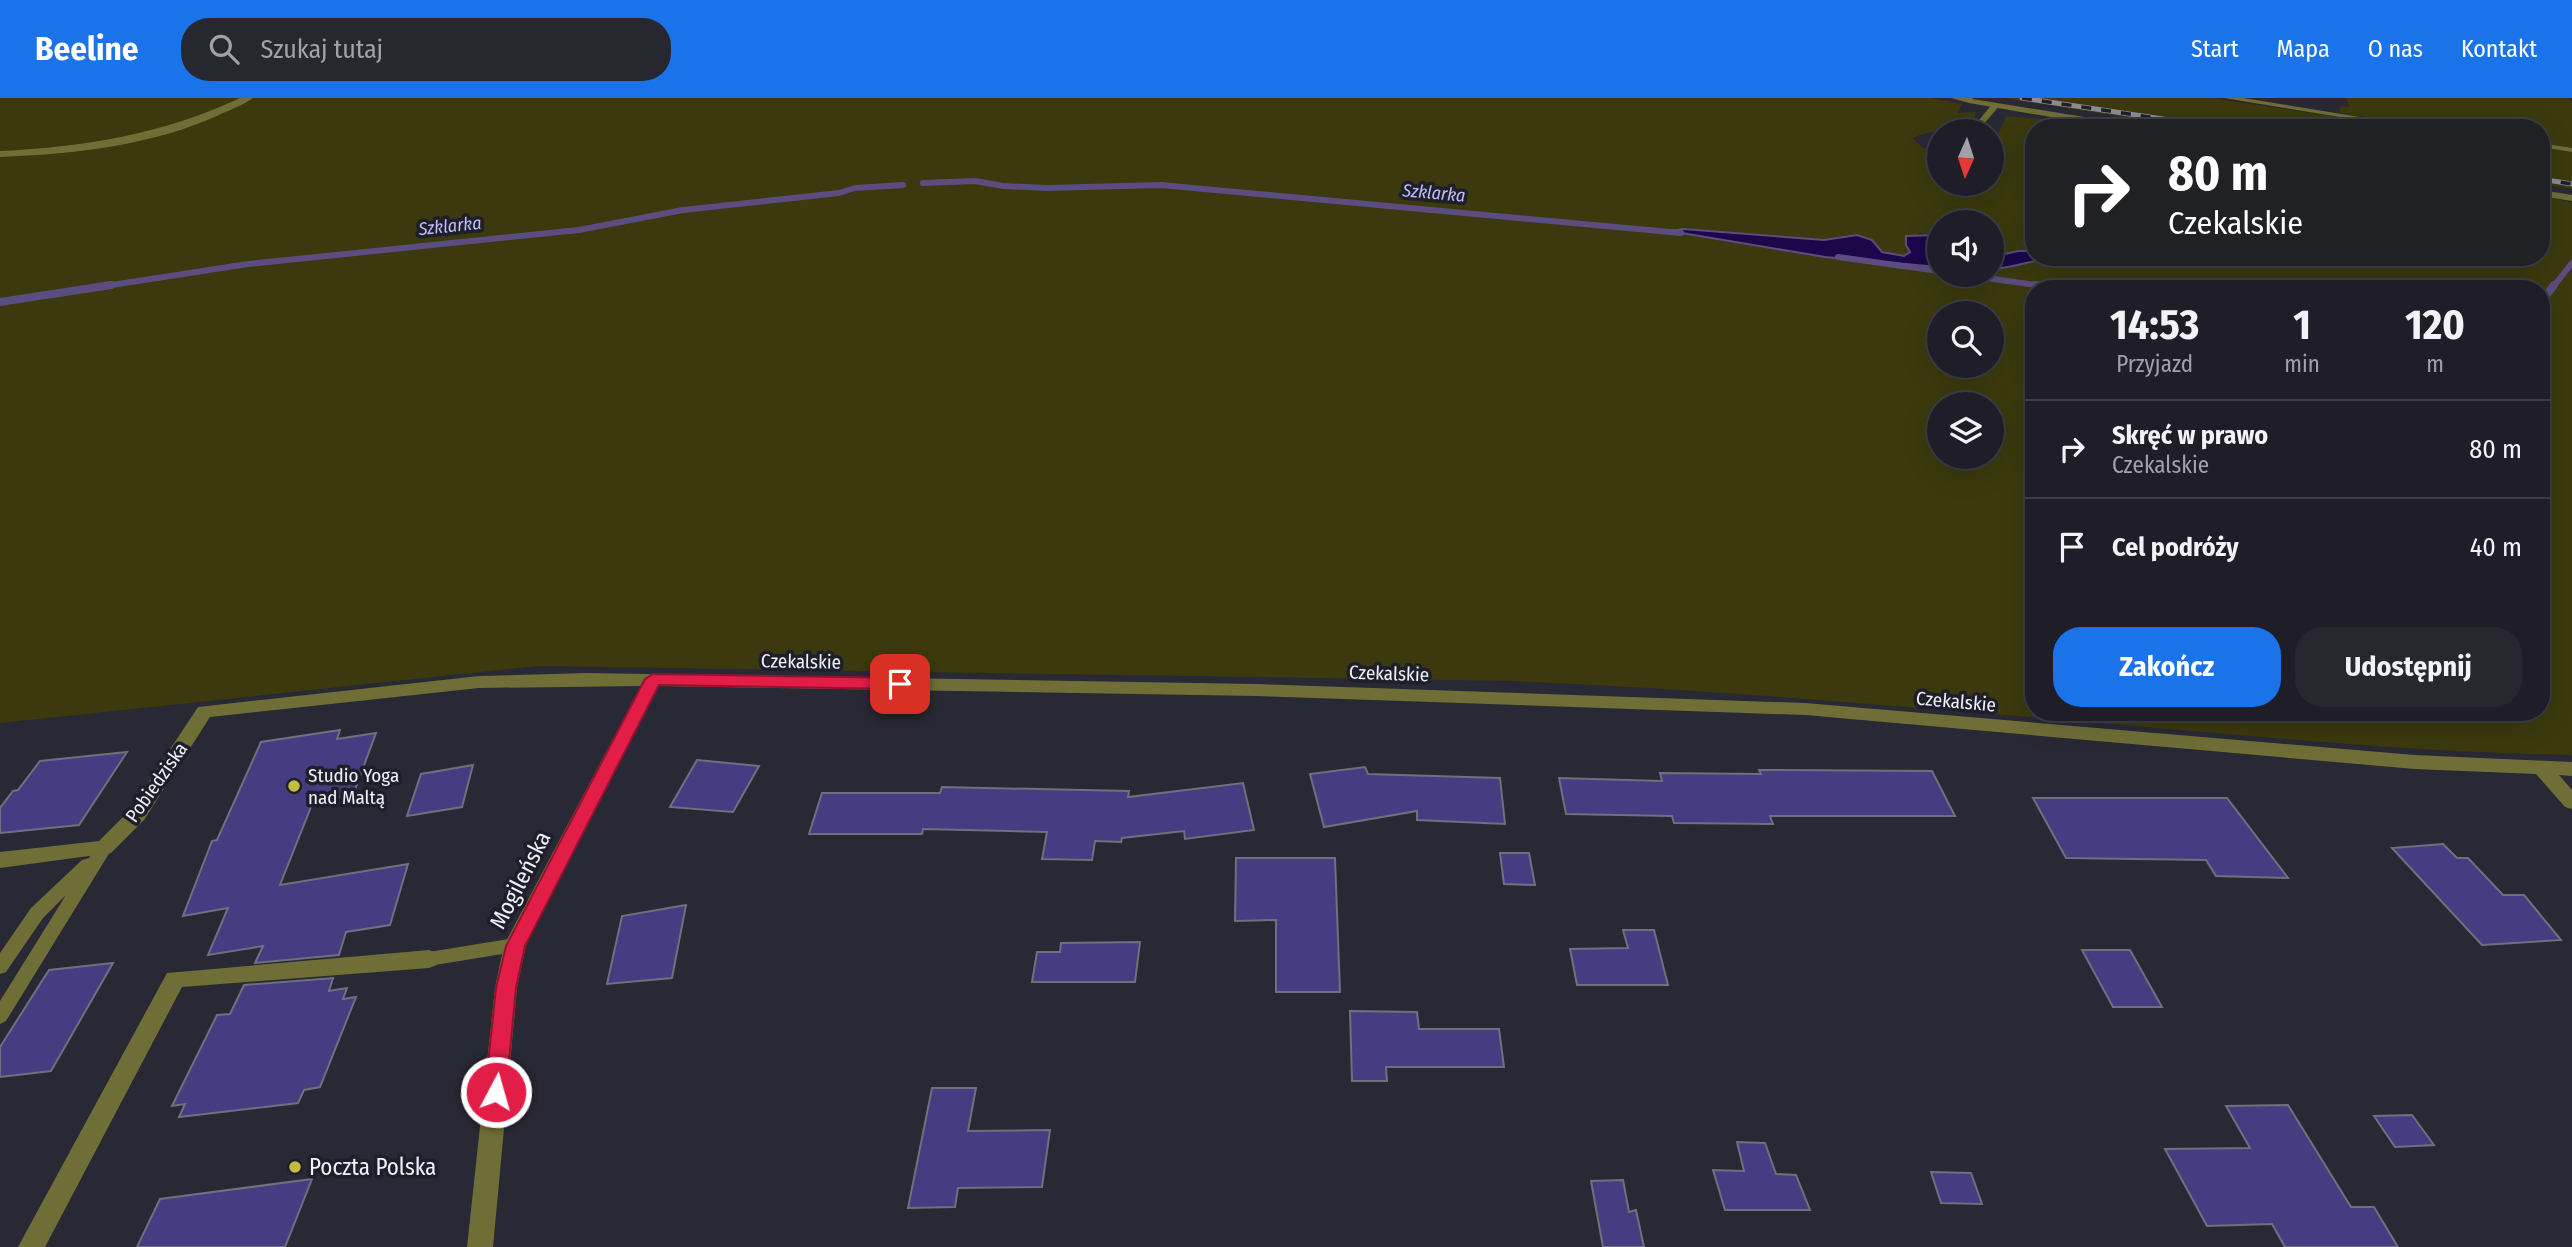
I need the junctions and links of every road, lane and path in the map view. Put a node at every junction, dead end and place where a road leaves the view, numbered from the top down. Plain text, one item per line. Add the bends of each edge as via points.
1 (248, 98) edge
2 (1956, 98) edge
3 (2228, 98) edge
4 (1970, 99) edge
5 (1996, 105) junction
6 (1985, 119) edge
7 (2080, 119) edge
8 (2365, 119) edge
9 (2550, 146) edge
10 (2572, 150) edge
11 (0, 154) edge
12 (2550, 194) edge
13 (2572, 198) edge
14 (653, 679) junction
15 (204, 711) joint
16 (2542, 769) junction
17 (2572, 769) edge
18 (2572, 802) edge
19 (104, 849) junction
20 (0, 860) edge
21 (516, 946) junction
22 (429, 959) joint
23 (0, 967) edge
24 (0, 1016) edge
25 (32, 1247) edge
26 (480, 1247) edge

1 - 11 street via 195,122 140,138 79,149
2 - 4 street
3 - 8 lane
4 - 5 street
5 - 6 lane
5 - 7 street
9 - 10 lane
12 - 13 street
14 - 15 street, Czekalskie via 479,682
14 - 16 street, Czekalskie via 1256,690 1805,709
14 - 21 street, Mogileńska
15 - 19 street, Pobiedziska via 136,815
16 - 17 street, Czekalskie
16 - 18 street
19 - 20 street
19 - 23 lane via 37,913
19 - 24 lane, Pobiedziska
21 - 22 lane
21 - 26 street, Mogileńska via 506,988
22 - 25 street via 175,979

